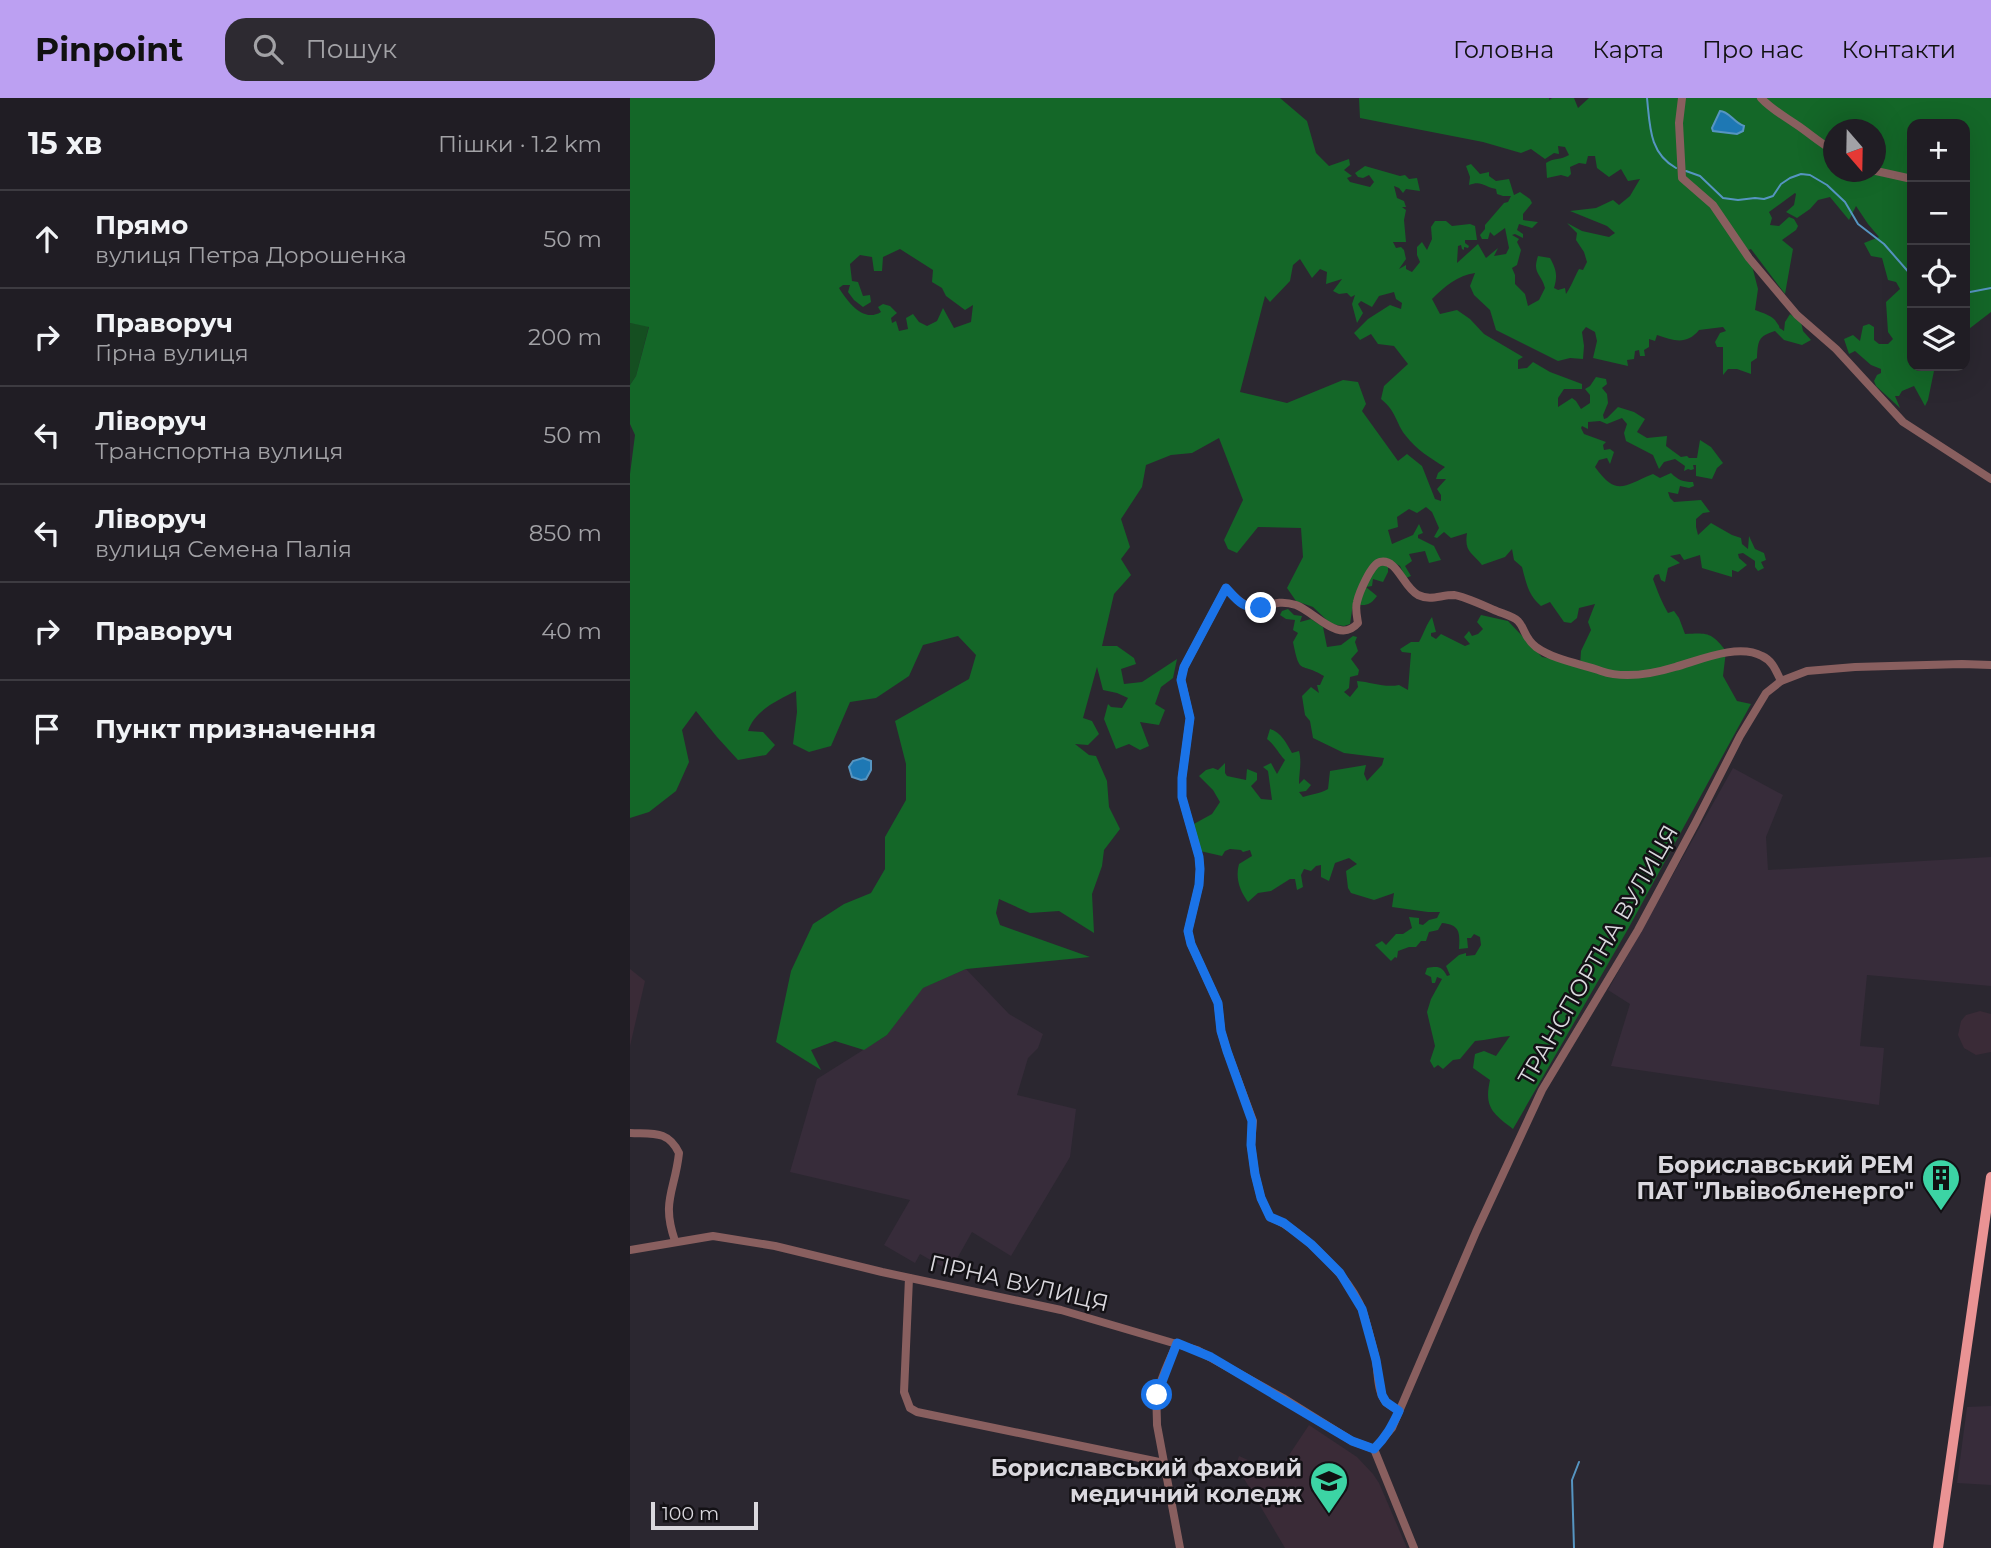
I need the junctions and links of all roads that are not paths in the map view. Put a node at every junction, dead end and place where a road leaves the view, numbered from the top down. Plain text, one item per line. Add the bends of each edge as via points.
1 (1682, 98) edge
2 (1761, 98) edge
3 (1823, 145) edge
4 (1886, 173) edge
5 (1907, 178) edge
6 (1991, 479) edge
7 (1991, 664) edge
8 (1781, 681) junction
9 (630, 1133) edge
10 (1991, 1177) edge
11 (675, 1241) junction
12 (630, 1250) edge
13 (909, 1278) junction
14 (1177, 1343) junction
15 (1399, 1411) junction
16 (1374, 1449) junction
17 (1164, 1463) junction
18 (1180, 1548) edge
19 (1414, 1548) edge
20 (1937, 1548) edge

1 - 6 street via 1682,178 1713,205 1749,258 1797,315 1836,349 1903,422
2 - 3 street
4 - 5 street
7 - 8 street, ТРАНСПОРТНА ВУЛИЦЯ via 1855,667 1807,671
8 - 15 street, ТРАНСПОРТНА ВУЛИЦЯ via 1758,704 1638,930 1542,1090
8 - 15 street via 1765,657 1739,651 1672,668 1613,675 1536,647 1519,621 1502,613 1455,595 1425,598 1413,592 1390,562 1377,563 1369,573 1357,602 1358,623 1346,631 1330,628 1293,604 1249,608 1226,588 1184,667 1181,680 1190,718 1182,797 1200,869 1188,931 1218,1003 1221,1031 1252,1121 1251,1145 1261,1198 1270,1217 1311,1244 1340,1273 1362,1309 1382,1395
9 - 11 street via 669,1138 679,1153 668,1207
10 - 20 main road
11 - 12 street, ГІРНА ВУЛИЦЯ
11 - 13 street, ГІРНА ВУЛИЦЯ via 713,1236 733,1239
13 - 14 street, ГІРНА ВУЛИЦЯ via 1061,1310
13 - 17 street via 904,1392 910,1408
14 - 16 street, ГІРНА ВУЛИЦЯ via 1211,1357 1352,1441
14 - 17 street via 1157,1395
15 - 16 street, ТРАНСПОРТНА ВУЛИЦЯ
16 - 19 street
17 - 18 street

